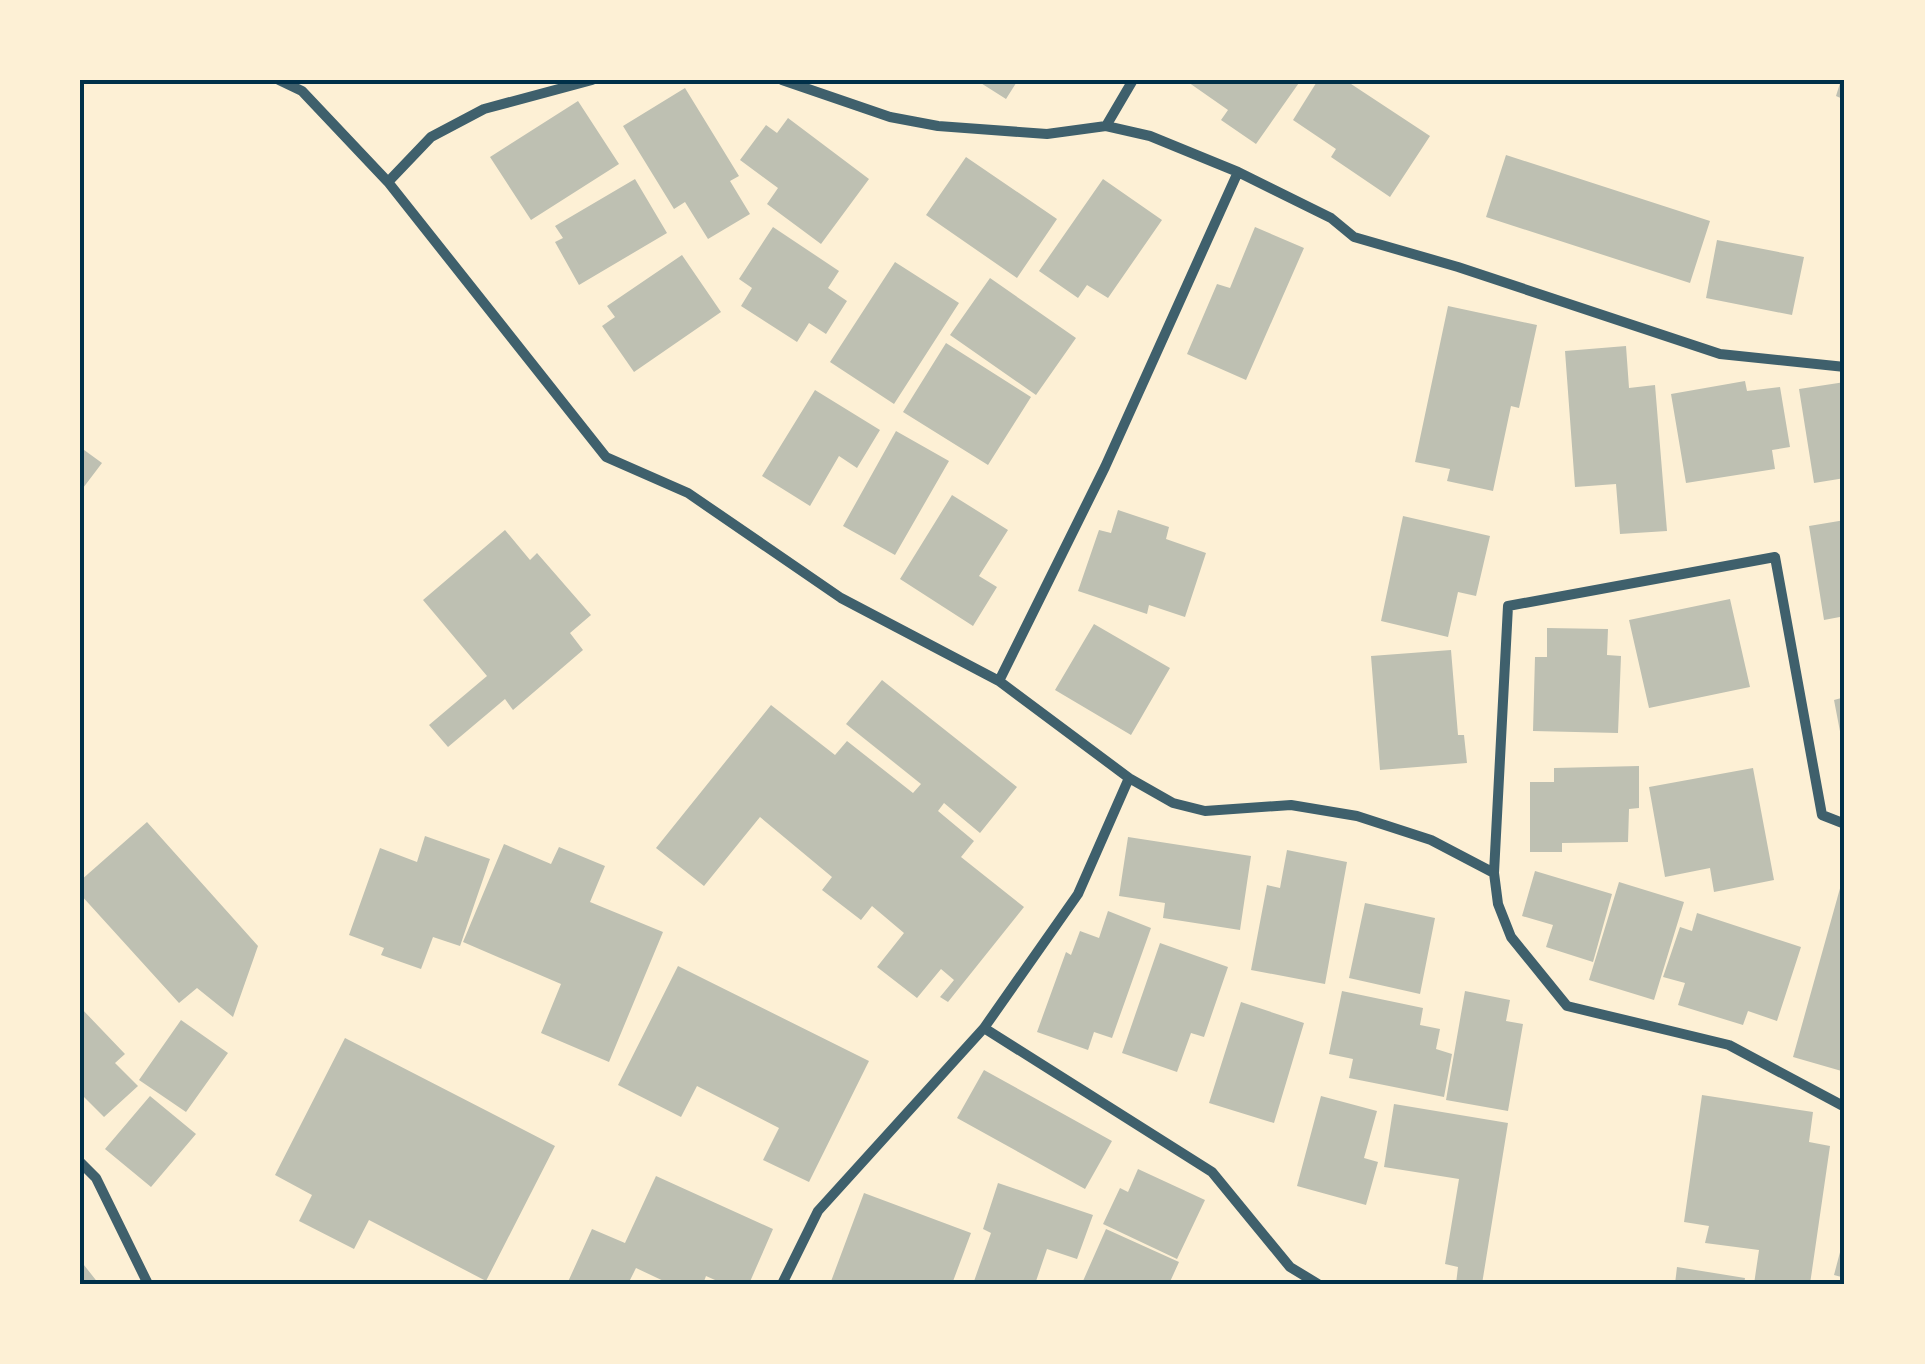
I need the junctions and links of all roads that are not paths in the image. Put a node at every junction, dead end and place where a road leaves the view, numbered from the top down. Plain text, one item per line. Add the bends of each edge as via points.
1 (279, 80) edge
2 (592, 80) edge
3 (782, 80) edge
4 (1133, 80) edge
5 (1106, 126) junction
6 (1238, 172) junction
7 (388, 182) junction
8 (1845, 367) edge
9 (999, 681) junction
10 (1130, 778) junction
11 (1845, 824) edge
12 (1494, 873) junction
13 (984, 1028) junction
14 (1845, 1107) edge
15 (80, 1162) edge
16 (148, 1284) edge
17 (782, 1284) edge
18 (1318, 1284) edge

1 - 7 street via 302,91
2 - 7 street via 484,109 430,138
3 - 5 street via 890,118 938,126 1047,134
4 - 5 street
5 - 6 street via 1150,136
6 - 8 street via 1332,218 1354,237 1720,354
6 - 9 street
7 - 9 street via 606,456 688,493 840,598
9 - 10 street
10 - 12 street via 1174,803 1205,811 1291,806 1357,816 1432,840
10 - 13 street via 1078,894
11 - 12 street via 1822,815 1775,557 1508,606
12 - 14 street via 1511,937 1567,1006 1730,1046
13 - 17 street via 818,1211
13 - 18 street via 1212,1172 1290,1267
15 - 16 street via 96,1178

